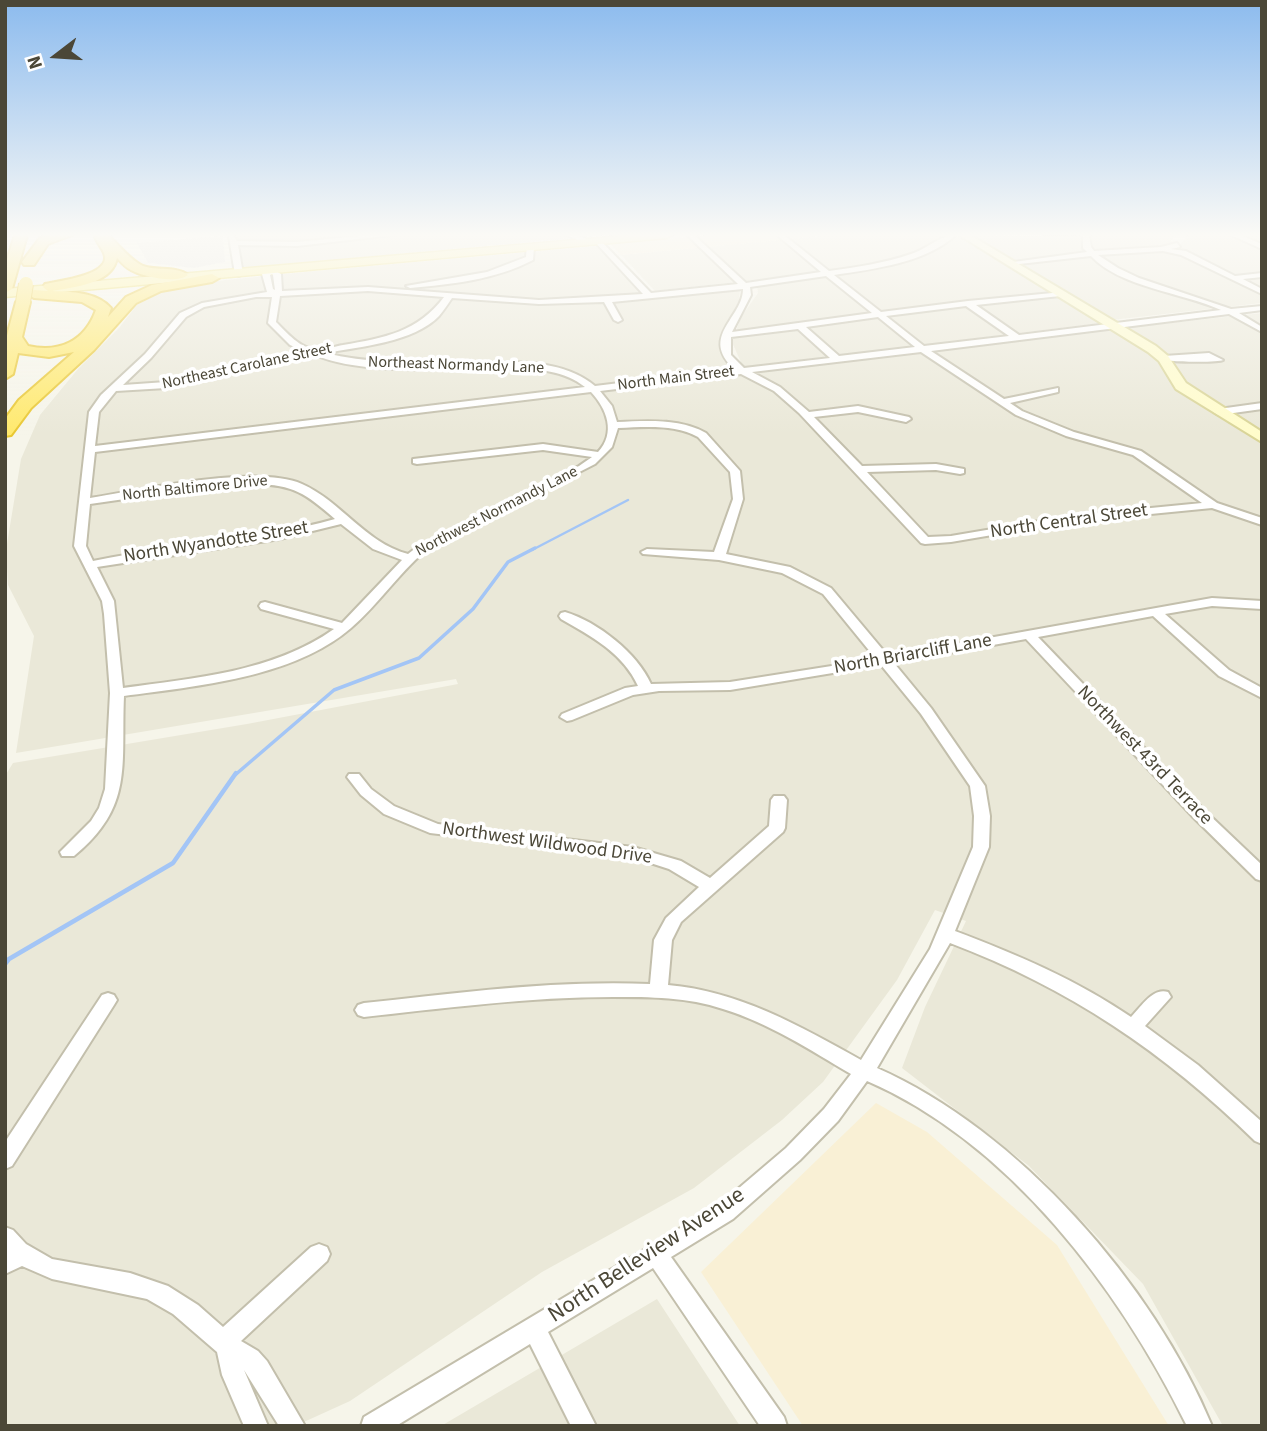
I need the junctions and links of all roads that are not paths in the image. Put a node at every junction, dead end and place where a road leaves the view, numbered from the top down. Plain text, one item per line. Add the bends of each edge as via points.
1 (27, 302) edge
2 (93, 302) edge
3 (129, 302) edge
4 (216, 302) edge
5 (275, 302) edge
6 (445, 302) edge
7 (608, 302) edge
8 (744, 302) edge
9 (864, 302) edge
10 (980, 302) edge
11 (1073, 302) edge
12 (1205, 302) edge
13 (968, 303) junction
14 (1262, 308) edge
15 (1227, 312) junction
16 (880, 314) junction
17 (618, 320) dead end
18 (1111, 325) junction
19 (801, 327) junction
20 (1262, 330) edge
21 (727, 335) junction
22 (14, 336) junction
23 (1015, 336) junction
24 (922, 349) junction
25 (313, 353) junction
26 (837, 359) junction
27 (1164, 359) junction
28 (1198, 359) dead end
29 (741, 371) junction
30 (5, 373) edge
31 (114, 388) junction
32 (593, 389) junction
33 (1055, 390) dead end
34 (1002, 402) junction
35 (1262, 405) edge
36 (1219, 412) junction
37 (806, 415) junction
38 (906, 419) dead end
39 (613, 425) junction
40 (5, 430) edge
41 (1262, 438) edge
42 (89, 450) junction
43 (600, 455) junction
44 (417, 461) dead end
45 (858, 469) junction
46 (960, 471) dead end
47 (84, 502) junction
48 (1213, 505) junction
49 (342, 520) junction
50 (1262, 522) edge
51 (647, 552) dead end
52 (719, 556) junction
53 (409, 558) junction
54 (90, 565) junction
55 (1262, 605) edge
56 (265, 606) dead end
57 (1155, 612) junction
58 (565, 616) dead end
59 (345, 628) junction
60 (1028, 634) junction
61 (885, 660) junction
62 (646, 688) junction
63 (117, 692) junction
64 (1262, 694) edge
65 (567, 717) dead end
66 (354, 777) dead end
67 (779, 800) dead end
68 (68, 852) dead end
69 (1262, 875) edge
70 (709, 885) junction
71 (946, 934) junction
72 (658, 991) junction
73 (1162, 997) dead end
74 (108, 1000) dead end
75 (364, 1010) dead end
76 (1134, 1026) junction
77 (864, 1072) junction
78 (1262, 1135) edge
79 (5, 1160) edge
80 (5, 1237) edge
81 (319, 1254) dead end
82 (656, 1254) junction
83 (13, 1259) edge
84 (534, 1328) junction
85 (225, 1344) junction
86 (256, 1426) edge
87 (293, 1426) edge
88 (373, 1426) edge
89 (584, 1426) edge
90 (775, 1426) edge
91 (1200, 1426) edge

1 - 22 highway
2 - 22 highway via 104,308 86,342 53,352 22,349
3 - 40 highway via 89,347 25,404
4 - 31 street via 183,315
5 - 25 street via 272,323 287,341
6 - 25 street, Northeast Carolane Street via 413,330
7 - 17 street
8 - 21 street
9 - 16 street
10 - 13 street
11 - 18 main road
12 - 15 street
13 - 16 street
13 - 23 street
14 - 15 street, North Main Street
15 - 18 street, North Main Street
15 - 20 street
16 - 19 street
16 - 24 street
18 - 23 street, North Main Street
18 - 27 main road
19 - 21 street
19 - 26 street
21 - 29 street via 726,353
22 - 30 highway
23 - 24 street, North Main Street
24 - 26 street, North Main Street
24 - 34 street
25 - 31 street, Northeast Carolane Street via 166,385
25 - 32 street, Northeast Normandy Lane via 395,365 543,368 578,377
26 - 29 street, North Main Street
27 - 28 street
27 - 36 main road via 1181,386
29 - 32 street, North Main Street
29 - 37 street via 778,389
31 - 42 street via 94,412
32 - 39 street
32 - 42 street, North Main Street
33 - 34 street
34 - 48 street via 1040,424 1143,456
35 - 36 street
36 - 41 main road
37 - 38 street via 864,410
37 - 45 street
39 - 43 street, Northwest Normandy Lane via 610,443
39 - 52 street via 663,424 700,432 735,471 743,494
42 - 47 street
43 - 44 street via 543,447
43 - 53 street, Northwest Normandy Lane
45 - 46 street via 936,467
45 - 48 street, North Central Street via 925,541 1069,519
47 - 49 street, North Baltimore Drive via 274,480 299,487
47 - 54 street via 80,547
48 - 50 street
49 - 53 street, North Baltimore Drive via 377,548
49 - 54 street, North Wyandotte Street via 278,535
51 - 52 street, North Belleview Avenue
52 - 61 street, North Belleview Avenue via 806,573
53 - 59 street, Northwest Normandy Lane
54 - 63 street via 108,601
55 - 57 street, North Briarcliff Lane via 1218,601
56 - 59 street
57 - 60 street, North Briarcliff Lane
57 - 64 street via 1224,673
58 - 62 street via 598,634 626,658
59 - 63 street, Northwest Normandy Lane via 317,647 267,666
60 - 61 street, North Briarcliff Lane
60 - 69 street, Northwest 43rd Terrace
61 - 62 street, North Briarcliff Lane via 757,683
61 - 71 street, North Belleview Avenue via 948,740 976,786 982,816 981,847
62 - 65 street, North Briarcliff Lane via 616,695
63 - 68 street via 111,799 96,826
66 - 70 street, Northwest Wildwood Drive via 388,810 436,829 633,852 675,865
67 - 70 street via 777,828
70 - 72 street via 680,911 666,932
71 - 76 street via 1047,975
71 - 77 street, North Belleview Avenue
72 - 75 street via 562,988
72 - 77 street via 708,998 766,1018
73 - 76 street
74 - 79 street
76 - 78 street via 1202,1078
77 - 82 street, North Belleview Avenue via 831,1115 750,1193
77 - 91 street via 909,1091 973,1136 1065,1220 1148,1329
80 - 83 street
81 - 85 street
82 - 84 street, North Belleview Avenue
82 - 90 street
83 - 85 street via 149,1290 191,1311
84 - 88 street, North Belleview Avenue
84 - 89 street
85 - 86 street
85 - 87 street via 252,1360

